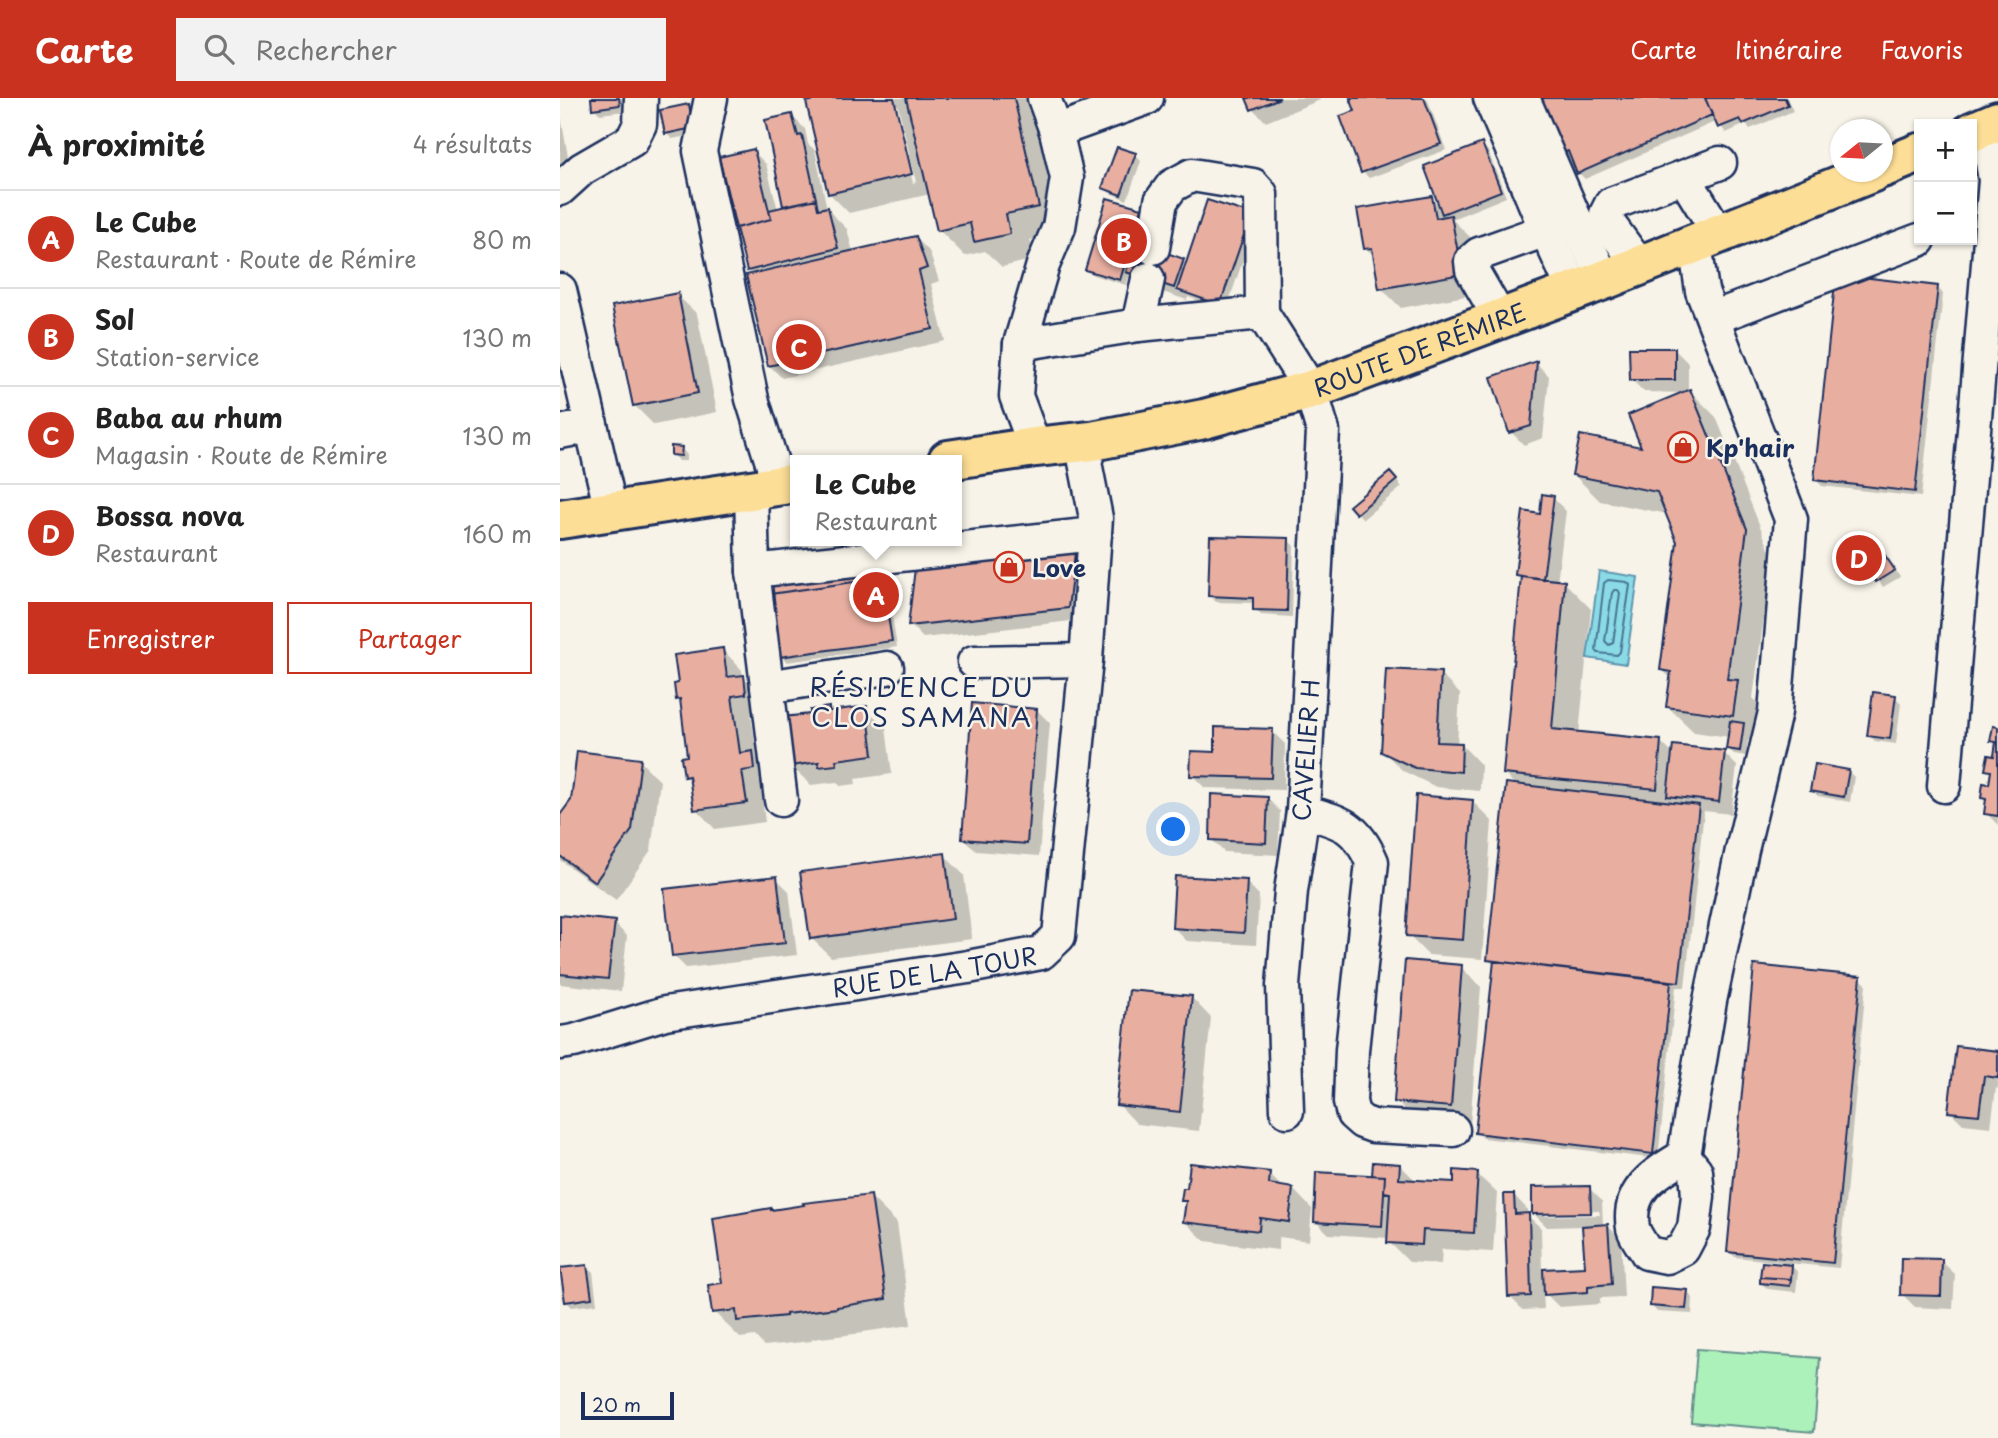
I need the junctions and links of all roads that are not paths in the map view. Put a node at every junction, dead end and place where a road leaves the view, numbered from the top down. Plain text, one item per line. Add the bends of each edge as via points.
1 (641, 98) edge
2 (711, 98) edge
3 (1044, 98) edge
4 (1147, 98) edge
5 (1490, 98) edge
6 (1523, 98) edge
7 (1985, 127) edge
8 (1056, 131) junction
9 (1914, 155) edge
10 (1720, 163) dead end
11 (1893, 164) edge
12 (1684, 177) junction
13 (1848, 182) edge
14 (560, 190) edge
15 (1546, 230) junction
16 (1707, 239) junction
17 (1914, 242) edge
18 (1153, 248) dead end
19 (1639, 265) junction
20 (1147, 279) dead end
21 (1589, 285) junction
22 (560, 290) edge
23 (1262, 313) junction
24 (1713, 318) junction
25 (1500, 320) junction
26 (1138, 325) junction
27 (1020, 344) junction
28 (1311, 390) junction
29 (591, 426) junction
30 (560, 432) edge
31 (1092, 441) junction
32 (1035, 447) junction
33 (962, 458) edge
34 (775, 486) edge
35 (611, 511) junction
36 (560, 519) edge
37 (1095, 534) junction
38 (753, 571) junction
39 (1086, 660) junction
40 (974, 662) dead end
41 (887, 668) dead end
42 (767, 687) junction
43 (1944, 786) dead end
44 (781, 800) dead end
45 (1303, 811) junction
46 (560, 1043) edge
47 (1287, 1111) dead end
48 (1453, 1130) dead end
49 (1684, 1156) dead end

1 - 14 street via 640,124 632,140 582,169
2 - 34 street via 700,151
3 - 8 street
4 - 8 street
5 - 15 street
6 - 21 street via 1574,216
7 - 43 street via 1995,180
8 - 27 street via 1067,178 1059,227
9 - 11 main road
10 - 12 street
12 - 16 street
12 - 19 street via 1611,204 1606,214 1609,224
13 - 16 main road, ROUTE DE RÉMIRE
15 - 21 street
15 - 25 street via 1471,261 1472,271
16 - 19 main road, ROUTE DE RÉMIRE
16 - 24 street via 1702,292
17 - 24 street
18 - 23 street via 1161,201 1172,186 1192,175 1253,185 1261,194
19 - 21 main road, ROUTE DE RÉMIRE
20 - 26 street
21 - 25 main road, ROUTE DE RÉMIRE
22 - 29 street
23 - 26 street
23 - 28 street, CAVELIER H
24 - 49 street via 1791,519 1775,712 1710,1002
25 - 28 main road, ROUTE DE RÉMIRE
26 - 27 street
27 - 32 street via 1016,396
28 - 31 main road, ROUTE DE RÉMIRE via 1204,419
28 - 45 street, CAVELIER H via 1323,431
29 - 30 street
29 - 35 street
31 - 32 main road, ROUTE DE RÉMIRE
31 - 37 street, RUE DE LA TOUR via 1085,462
32 - 33 main road, ROUTE DE RÉMIRE
34 - 35 main road
34 - 38 street
35 - 36 main road
37 - 38 street
37 - 39 street, RUE DE LA TOUR
38 - 42 street
39 - 40 street
39 - 46 street, RUE DE LA TOUR via 1059,936 1041,953 665,1013
41 - 42 street
42 - 44 street
45 - 47 street, CAVELIER H via 1283,986
45 - 48 street via 1343,823 1365,845 1372,862 1352,1050 1353,1114 1373,1126

